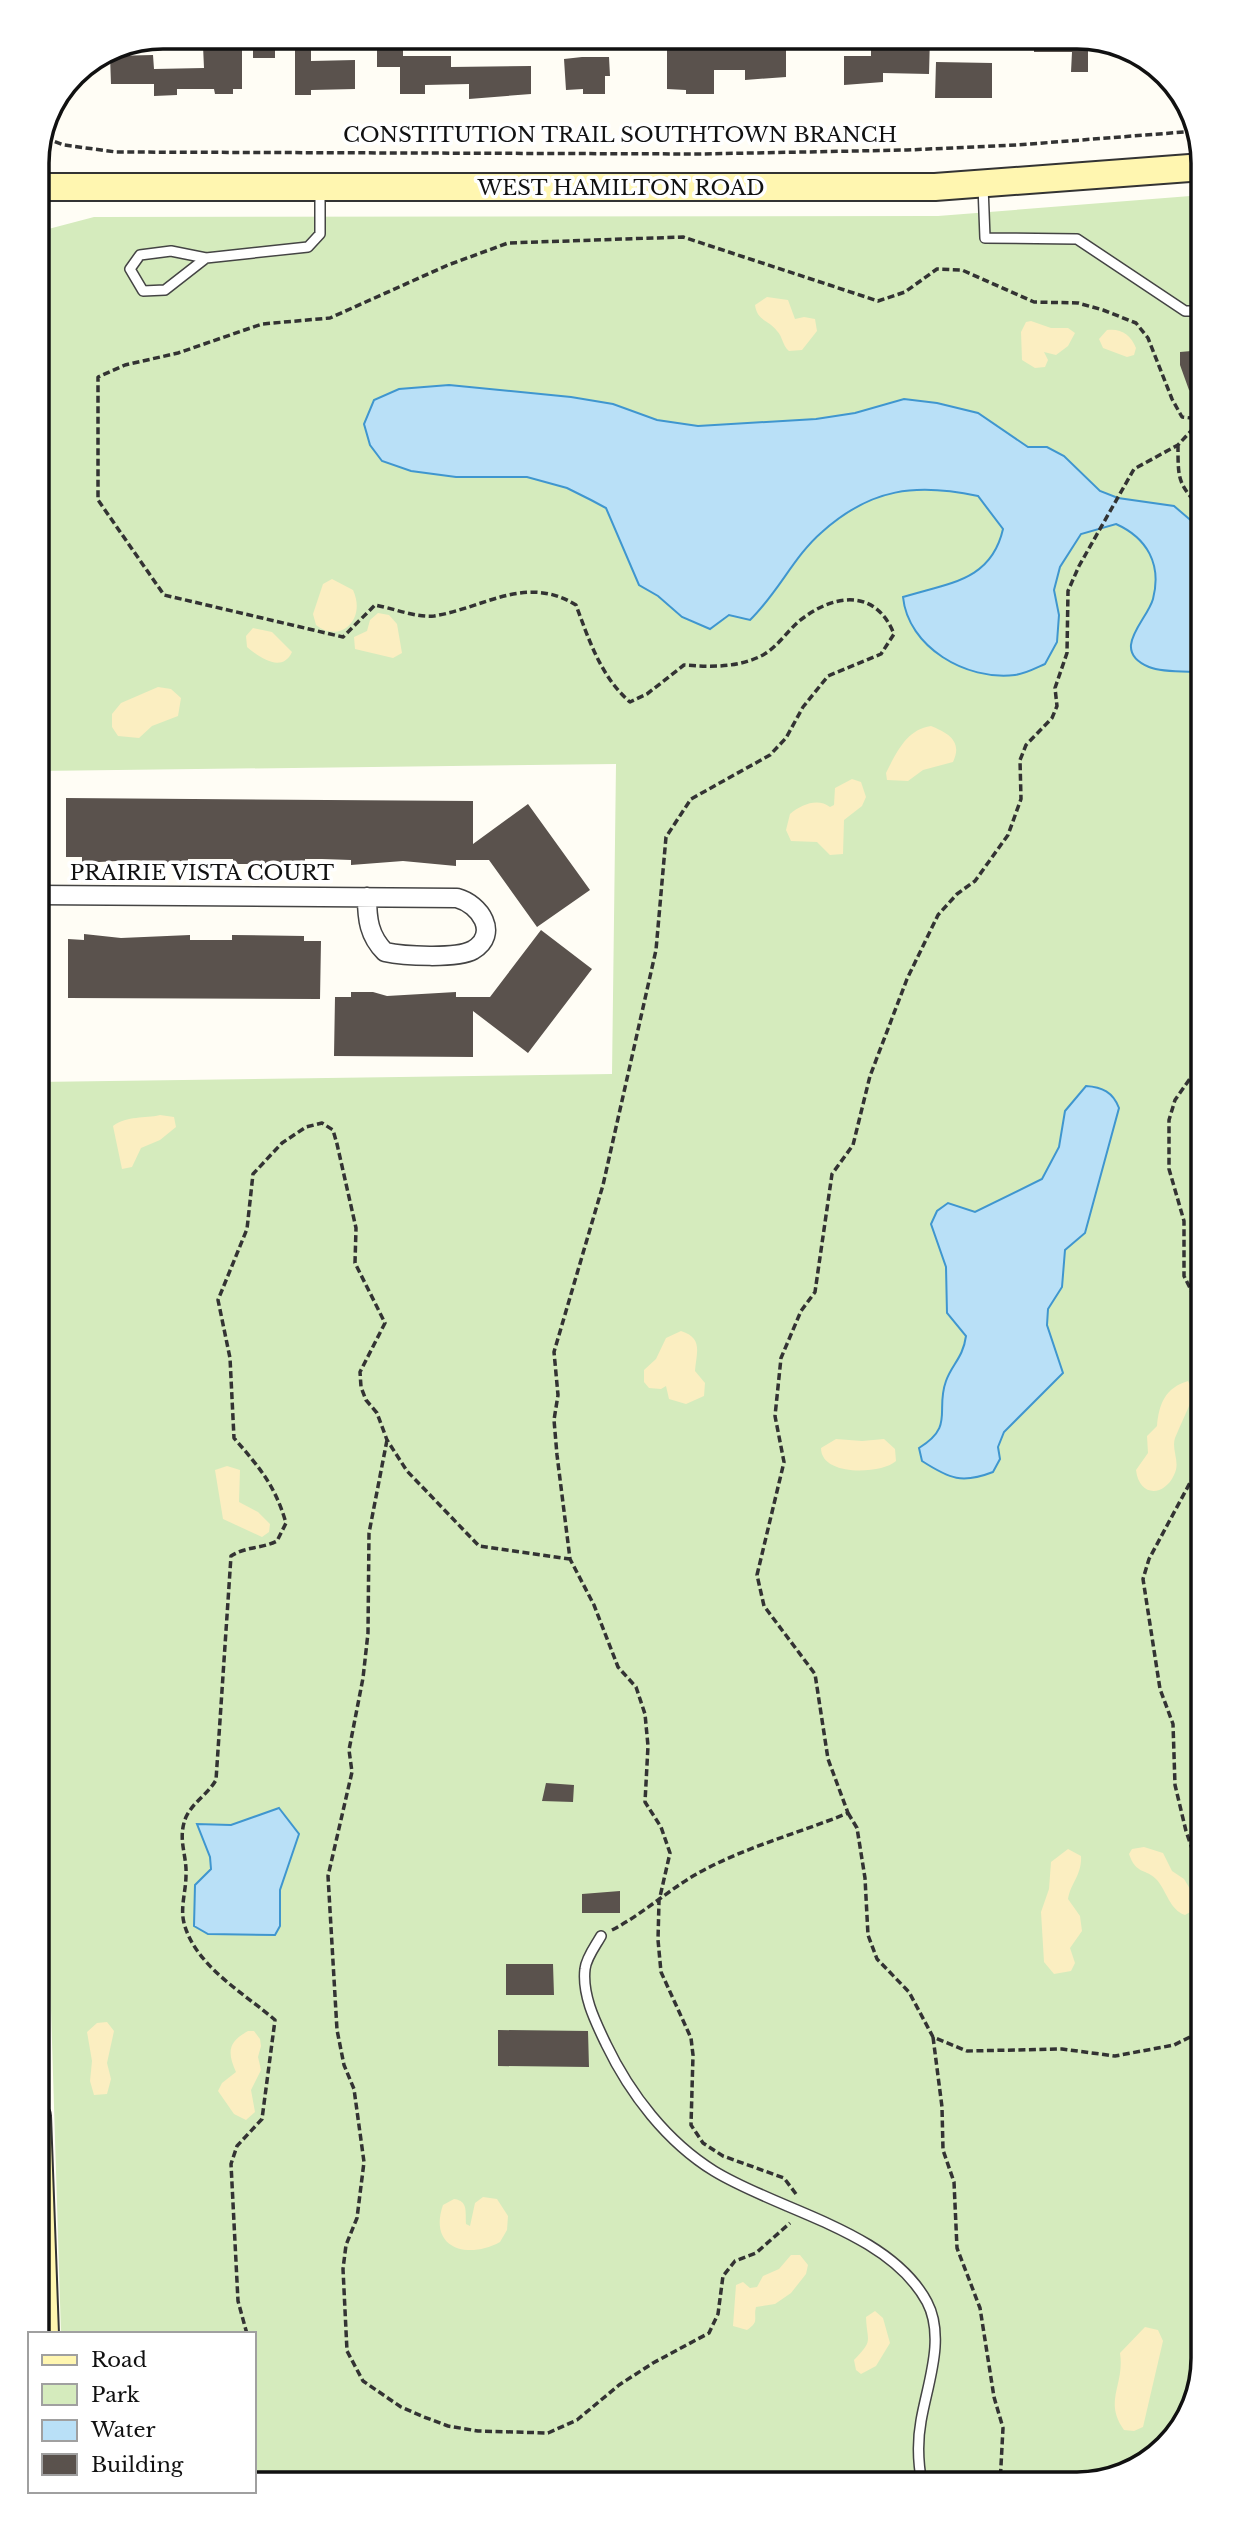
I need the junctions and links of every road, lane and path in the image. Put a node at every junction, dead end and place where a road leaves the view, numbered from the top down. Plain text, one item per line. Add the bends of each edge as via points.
1 (1186, 132) edge
2 (51, 140) edge
3 (1191, 168) edge
4 (983, 184) junction
5 (49, 187) edge
6 (320, 187) junction
7 (206, 258) junction
8 (1191, 311) edge
9 (1191, 418) edge
10 (1191, 431) edge
11 (1178, 445) junction
12 (1191, 498) edge
13 (49, 895) edge
14 (367, 897) junction
15 (1191, 1077) edge
16 (1191, 1290) edge
17 (387, 1440) junction
18 (1191, 1480) edge
19 (569, 1559) junction
20 (848, 1812) junction
21 (1191, 1846) edge
22 (659, 1901) junction
23 (601, 1936) joint
24 (1191, 2036) edge
25 (933, 2037) junction
26 (797, 2211) junction
27 (246, 2332) edge
28 (920, 2472) edge
29 (1001, 2472) edge

1 - 2 path, CONSTITUTION TRAIL SOUTHTOWN BRANCH via 1003,146 701,153 116,152
3 - 4 main road, WEST HAMILTON ROAD
4 - 6 main road, WEST HAMILTON ROAD
4 - 8 lane via 985,238 1077,239
5 - 6 main road, WEST HAMILTON ROAD
6 - 7 lane via 320,234 308,247
7 - 7 lane via 171,251 140,256 130,269 143,291 165,290
9 - 19 path via 1182,417 1148,338 1136,323 1104,310 1078,303 1034,302 962,270 937,269 905,292 878,300 859,297 683,237 508,243 330,318 262,324 98,377 98,500 164,595 343,637 375,605 432,616 504,595 546,592 576,605 587,639 613,688 630,702 648,694 684,665 729,666 765,654 814,610 834,601 858,600 887,616 894,634 881,654 828,676 770,755 691,800 666,837 656,950 603,1185 554,1352 558,1395 554,1420
10 - 11 path
11 - 12 path via 1178,475
11 - 20 path via 1134,469 1068,591 1067,653 1055,688 1057,706 1052,718 1026,745 1020,760 1021,800 1008,835 975,881 938,915 907,979 870,1076 853,1145 832,1174 815,1292 801,1311 781,1358 775,1416 784,1462 758,1583 764,1606 815,1674 828,1759
13 - 14 street, PRAIRIE VISTA COURT
14 - 14 street, PRAIRIE VISTA COURT via 471,902 485,920 485,934 479,944 460,954 385,952 370,931
15 - 16 path via 1175,1100 1169,1121 1169,1168 1184,1222 1184,1276
17 - 19 path via 407,1471 479,1546
17 - 26 path via 369,1533 368,1633 349,1750 352,1772 328,1876 337,2030 365,2162 358,2218 346,2245 343,2269 347,2351 363,2381 424,2417 478,2431 548,2434 577,2420 653,2363 709,2333 718,2314 723,2276 735,2261 756,2253 775,2238
17 - 27 path via 377,1413 366,1400 360,1372 385,1323 355,1263 356,1228 333,1130 322,1123 306,1127 282,1143 253,1174 247,1229 219,1300 230,1358 234,1438 262,1468 286,1523 277,1541 262,1548 245,1547 231,1556 216,1780 191,1808 181,1836 187,1872 184,1924 196,1951 275,2020 262,2119 237,2146 231,2164 238,2301
18 - 21 path via 1143,1579 1160,1689 1173,1724 1175,1784
19 - 22 path via 594,1605 618,1667 636,1687 645,1714 645,1802 662,1827 670,1853
20 - 22 path via 693,1876
20 - 25 path via 857,1828 872,1947 877,1959 909,1992
22 - 23 path
22 - 26 path via 662,1972 692,2046 691,2125 703,2143 723,2156 784,2178 798,2197
23 - 26 lane via 584,1967 589,2010 614,2061 649,2113 675,2141 714,2171
24 - 25 path via 1174,2045 1115,2056 1062,2049 967,2051
25 - 29 path via 943,2150 954,2182 957,2248 980,2308 1003,2428
26 - 28 lane via 873,2248 906,2272 928,2304 935,2342 920,2423

